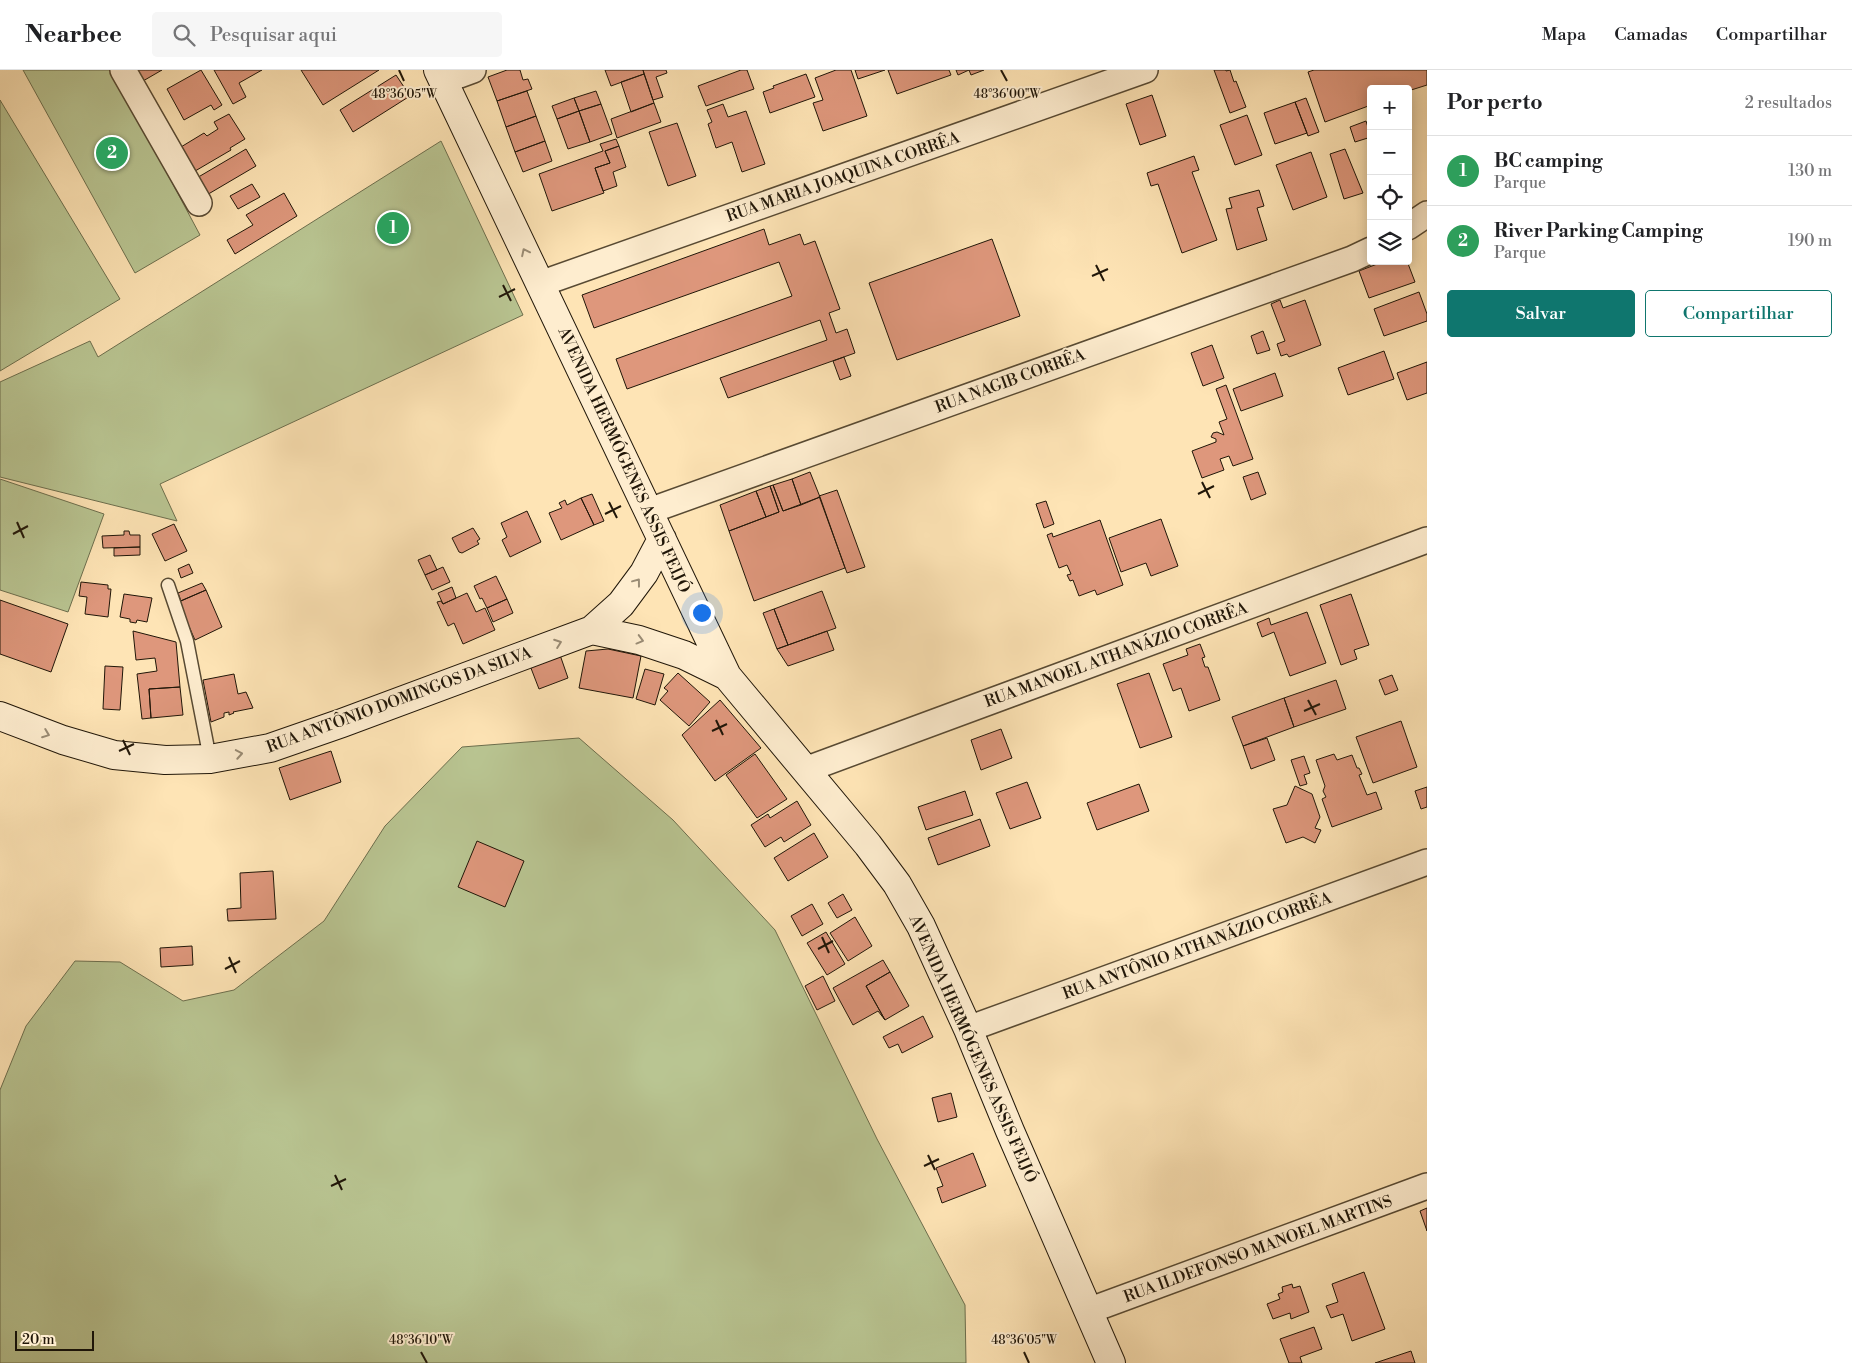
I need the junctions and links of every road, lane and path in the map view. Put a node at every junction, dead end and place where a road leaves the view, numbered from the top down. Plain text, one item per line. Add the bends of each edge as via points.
1 (123, 70) edge
2 (473, 70) edge
3 (1145, 70) edge
4 (441, 75) edge
5 (199, 203) dead end
6 (1367, 252) edge
7 (540, 284) junction
8 (649, 511) junction
9 (662, 539) junction
10 (1427, 540) edge
11 (168, 585) dead end
12 (592, 630) junction
13 (726, 676) junction
14 (0, 716) edge
15 (210, 759) junction
16 (805, 770) junction
17 (1427, 862) edge
18 (968, 1029) junction
19 (1427, 1186) edge
20 (1088, 1311) junction
21 (1111, 1363) edge

1 - 5 street
2 - 4 street
3 - 7 street, RUA MARIA JOAQUINA CORRÊA
7 -> 4 main road, AVENIDA HERMÓGENES ASSIS FEIJÓ
6 - 8 street, RUA NAGIB CORRÊA
7 - 8 main road, AVENIDA HERMÓGENES ASSIS FEIJÓ
8 - 9 main road, AVENIDA HERMÓGENES ASSIS FEIJÓ
12 -> 9 main road, RUA ANTÔNIO DOMINGOS DA SILVA via 632,589
9 - 13 main road, AVENIDA HERMÓGENES ASSIS FEIJÓ
10 - 16 street, RUA MANOEL ATHANÁZIO CORRÊA
11 - 15 lane via 187,641
12 -> 13 main road via 639,640 684,655
15 -> 12 main road, RUA ANTÔNIO DOMINGOS DA SILVA via 279,745
13 - 16 main road, AVENIDA HERMÓGENES ASSIS FEIJÓ
14 -> 15 main road, RUA ANTÔNIO DOMINGOS DA SILVA via 114,755 165,760
16 - 18 main road, AVENIDA HERMÓGENES ASSIS FEIJÓ via 897,884 921,926
17 - 18 street, RUA ANTÔNIO ATHANÁZIO CORRÊA
18 - 20 main road, AVENIDA HERMÓGENES ASSIS FEIJÓ
19 - 20 street, RUA ILDEFONSO MANOEL MARTINS
20 - 21 main road, AVENIDA HERMÓGENES ASSIS FEIJÓ

